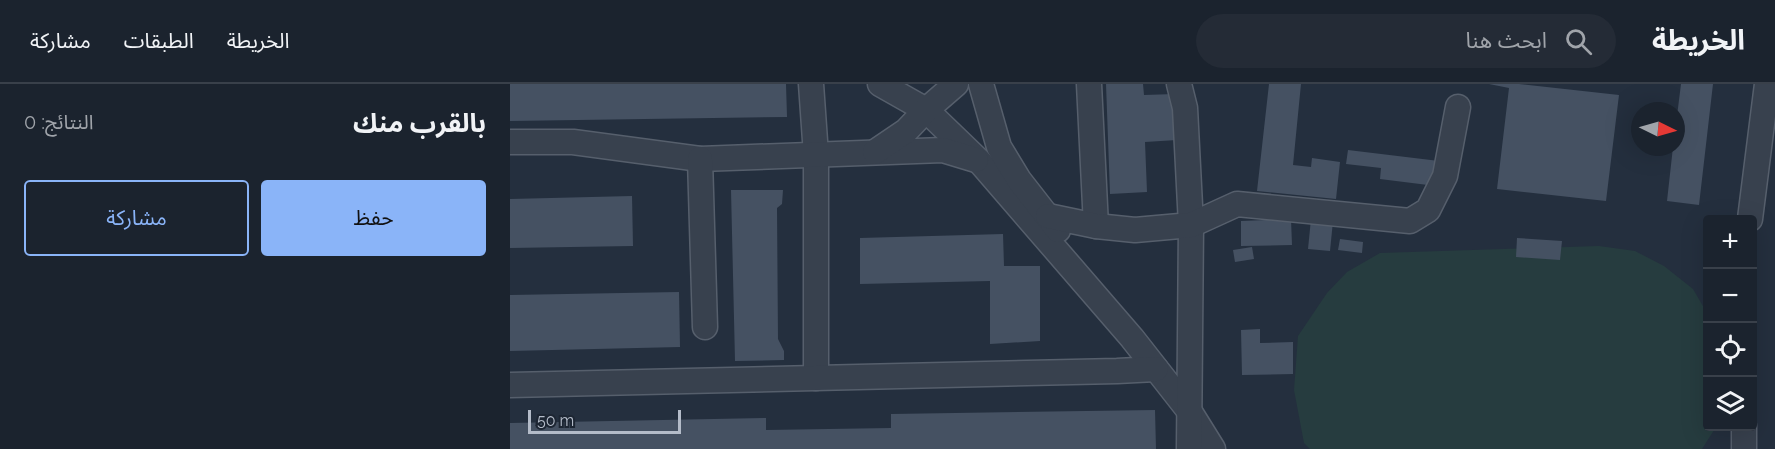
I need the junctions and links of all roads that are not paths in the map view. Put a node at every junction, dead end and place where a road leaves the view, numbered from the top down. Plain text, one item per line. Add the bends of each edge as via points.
1 (811, 84) edge
2 (880, 84) edge
3 (956, 84) edge
4 (981, 84) edge
5 (1089, 84) edge
6 (1179, 84) edge
7 (1767, 84) edge
8 (1458, 107) dead end
9 (926, 110) junction
10 (1768, 132) edge
11 (510, 142) edge
12 (874, 152) junction
13 (816, 155) junction
14 (700, 159) junction
15 (980, 161) junction
16 (1765, 180) edge
17 (1752, 215) edge
18 (1048, 216) junction
19 (1191, 225) junction
20 (1096, 226) junction
21 (705, 327) dead end
22 (1132, 338) junction
23 (1156, 369) junction
24 (816, 378) junction
25 (510, 384) edge
26 (1190, 412) junction
27 (1744, 431) edge
28 (1190, 449) edge
29 (1214, 449) edge
30 (1744, 449) edge

1 - 13 lane
2 - 9 lane
3 - 9 lane
4 - 18 lane via 999,147
5 - 20 lane
6 - 19 lane via 1185,108
7 - 10 lane
8 - 19 lane via 1445,176 1428,210 1410,221 1238,204
9 - 12 lane via 906,131
9 - 15 lane
10 - 16 lane
11 - 14 lane via 573,142
12 - 13 lane
12 - 15 lane via 943,150
13 - 14 lane
13 - 24 lane
14 - 21 lane
15 - 22 lane
16 - 17 lane
18 - 20 lane
18 - 22 lane
19 - 20 lane via 1135,230
19 - 26 lane
22 - 23 lane
23 - 24 lane
23 - 26 lane
24 - 25 lane
26 - 28 lane
26 - 29 lane
27 - 30 lane

